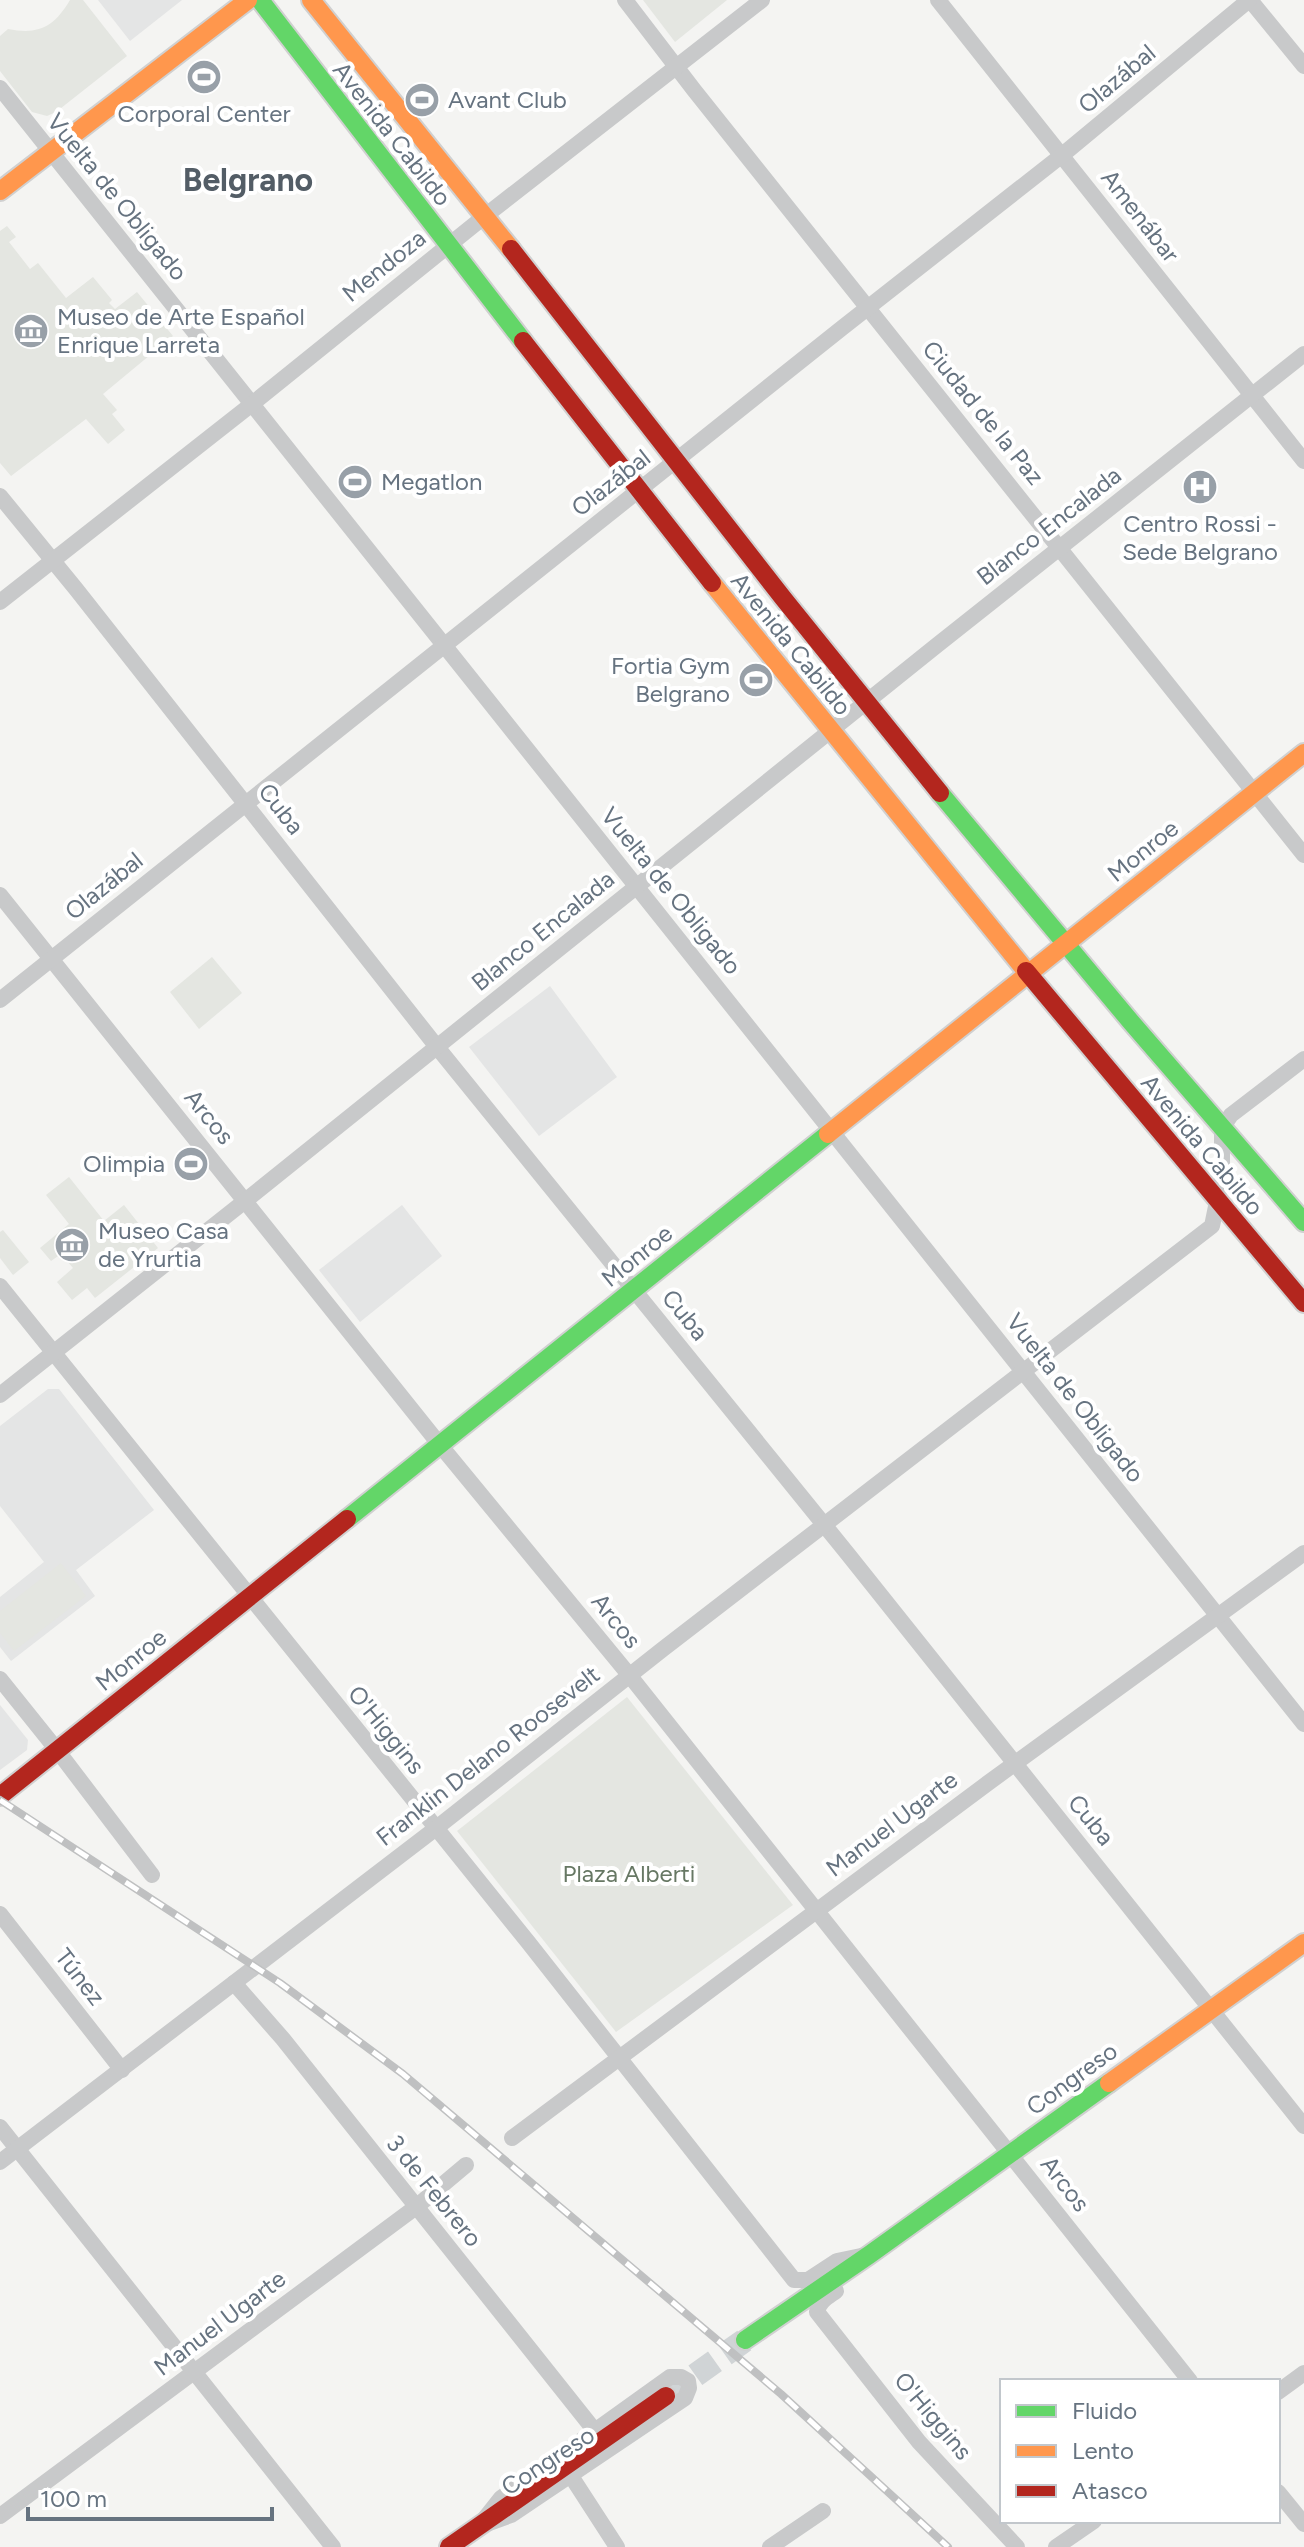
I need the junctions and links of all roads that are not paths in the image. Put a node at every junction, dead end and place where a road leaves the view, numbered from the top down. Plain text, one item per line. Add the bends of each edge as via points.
1 (248, 0) edge
2 (260, 0) edge
3 (311, 0) edge
4 (625, 0) edge
5 (762, 0) edge
6 (938, 0) edge
7 (1250, 0) edge
8 (1304, 66) edge
9 (678, 67) junction
10 (0, 88) edge
11 (49, 152) junction
12 (1061, 156) junction
13 (0, 191) edge
14 (485, 216) junction
15 (447, 246) junction
16 (867, 308) junction
17 (1304, 354) edge
18 (1252, 396) junction
19 (252, 404) junction
20 (1304, 461) edge
21 (677, 462) junction
22 (639, 491) junction
23 (0, 496) edge
24 (1061, 547) junction
25 (53, 560) junction
26 (0, 602) edge
27 (445, 645) junction
28 (866, 701) junction
29 (830, 731) junction
30 (1304, 753) edge
31 (1255, 792) junction
32 (246, 803) junction
33 (1304, 855) edge
34 (635, 887) junction
35 (0, 895) edge
36 (1064, 944) junction
37 (52, 959) junction
38 (1028, 973) junction
39 (0, 1000) edge
40 (437, 1047) junction
41 (1304, 1059) edge
42 (1222, 1128) junction
43 (831, 1130) junction
44 (245, 1201) junction
45 (1218, 1201) junction
46 (1304, 1222) edge
47 (0, 1286) edge
48 (633, 1290) junction
49 (1304, 1303) edge
50 (54, 1353) junction
51 (1025, 1373) junction
52 (0, 1395) edge
53 (440, 1445) junction
54 (825, 1525) junction
55 (1304, 1553) edge
56 (249, 1597) junction
57 (1218, 1616) junction
58 (630, 1676) junction
59 (0, 1679) edge
60 (1304, 1724) edge
61 (57, 1750) junction
62 (1015, 1763) junction
63 (0, 1796) edge
64 (435, 1829) junction
65 (152, 1875) dead end
66 (817, 1910) junction
67 (0, 1914) edge
68 (1304, 1943) edge
69 (234, 1983) junction
70 (1211, 2009) junction
71 (619, 2059) junction
72 (122, 2070) junction
73 (1304, 2126) edge
74 (0, 2127) edge
75 (512, 2138) dead end
76 (17, 2149) junction
77 (1010, 2153) junction
78 (0, 2162) edge
79 (466, 2165) dead end
80 (416, 2207) junction
81 (869, 2255) junction
82 (794, 2280) joint
83 (817, 2312) joint
84 (745, 2340) tunnel mouth
85 (195, 2372) junction
86 (1304, 2373) edge
87 (1188, 2379) edge
88 (1280, 2391) edge
89 (666, 2396) tunnel mouth
90 (595, 2431) junction
91 (571, 2476) junction
92 (1280, 2494) edge
93 (823, 2511) dead end
94 (0, 2516) edge
95 (1091, 2523) edge
96 (1304, 2524) edge
97 (478, 2527) junction
98 (333, 2547) edge
99 (449, 2547) edge
100 (617, 2547) edge
101 (770, 2547) edge
102 (1017, 2547) edge
103 (1056, 2547) edge

1 - 11 main road
2 - 15 main road, Avenida Cabildo
3 - 14 main road, Avenida Cabildo
4 - 9 street, Ciudad de la Paz
5 - 9 street, Mendoza
6 - 12 street, Amenábar
7 - 8 street
7 - 12 street, Olazábal
9 - 14 street, Mendoza
9 - 16 street, Ciudad de la Paz
10 - 11 street, Vuelta de Obligado
11 - 13 main road
11 - 19 street, Vuelta de Obligado
12 - 16 street, Olazábal
12 - 18 street, Amenábar
14 - 15 street, Mendoza
14 - 21 main road, Avenida Cabildo
15 - 19 street, Mendoza
15 - 22 main road, Avenida Cabildo
16 - 21 street, Olazábal
16 - 24 street, Ciudad de la Paz
17 - 18 street, Blanco Encalada
18 - 20 street, Amenábar
18 - 24 street, Blanco Encalada
19 - 25 street, Mendoza
19 - 27 street, Vuelta de Obligado
21 - 22 street, Olazábal
21 - 28 main road, Avenida Cabildo
22 - 27 street, Olazábal
22 - 29 main road, Avenida Cabildo
23 - 25 street, Cuba
24 - 28 street, Blanco Encalada
24 - 31 street, Ciudad de la Paz
25 - 26 street, Mendoza
25 - 32 street, Cuba
27 - 32 street, Olazábal
27 - 34 street, Vuelta de Obligado
28 - 29 street, Blanco Encalada
28 - 36 main road, Avenida Cabildo
29 - 34 street, Blanco Encalada
29 - 38 main road, Avenida Cabildo
30 - 31 main road, Monroe
31 - 33 street, Ciudad de la Paz
31 - 36 main road, Monroe
32 - 37 street, Olazábal
32 - 40 street, Cuba
34 - 40 street, Blanco Encalada
34 - 43 street, Vuelta de Obligado
35 - 37 street, Arcos
36 - 38 main road, Monroe
36 - 42 main road, Avenida Cabildo
37 - 39 street, Olazábal
37 - 44 street, Arcos
38 - 43 main road, Monroe
38 - 45 main road, Avenida Cabildo
40 - 44 street, Blanco Encalada
40 - 48 street, Cuba
41 - 42 street via 1231,1115
42 - 45 street
42 - 46 main road, Avenida Cabildo
43 - 48 main road, Monroe
43 - 51 street, Vuelta de Obligado
44 - 50 street, Blanco Encalada
44 - 53 street, Arcos
45 - 49 main road, Avenida Cabildo
45 - 51 street, Franklin Delano Roosevelt via 1212,1226
47 - 50 street, O'Higgins
48 - 53 main road, Monroe
48 - 54 street, Cuba
50 - 52 street, Blanco Encalada
50 - 56 street, O'Higgins
51 - 54 street, Franklin Delano Roosevelt
51 - 57 street, Vuelta de Obligado
53 - 56 main road, Monroe
53 - 58 street, Arcos
54 - 58 street, Franklin Delano Roosevelt
54 - 62 street, Cuba
55 - 57 street, Manuel Ugarte
56 - 61 main road, Monroe
56 - 64 street, O'Higgins
57 - 60 street, Vuelta de Obligado
57 - 62 street, Manuel Ugarte
58 - 64 street, Franklin Delano Roosevelt
58 - 66 street, Arcos
59 - 61 street
61 - 63 main road, Monroe
61 - 65 street
62 - 66 street, Manuel Ugarte
62 - 70 street, Cuba
64 - 69 street, Franklin Delano Roosevelt
64 - 71 street, O'Higgins
66 - 71 street, Manuel Ugarte
66 - 77 street, Arcos
67 - 72 street, Túnez
68 - 70 main road, Congreso
69 - 72 street, Franklin Delano Roosevelt
69 - 80 street, 3 de Febrero
70 - 73 street, Cuba
70 - 77 main road, Congreso
71 - 75 street, Manuel Ugarte
71 - 82 street, O'Higgins
72 - 76 street, Franklin Delano Roosevelt
74 - 76 street
76 - 78 street, Franklin Delano Roosevelt
76 - 85 street
77 - 81 main road, Congreso
77 - 87 street, Arcos
79 - 80 street, Manuel Ugarte
80 - 85 street, Manuel Ugarte
80 - 90 street, 3 de Febrero
81 - 82 street, Congreso via 837,2261 808,2280
81 - 83 street, Congreso
81 - 84 main road, Congreso
83 - 102 street, O'Higgins via 919,2442
85 - 94 street, Manuel Ugarte
85 - 98 street
86 - 88 street
89 - 97 main road, Congreso
90 - 91 street, Congreso via 670,2377 688,2381 685,2398
90 - 97 street, Congreso via 501,2498
91 - 97 street, Congreso via 511,2515
91 - 100 street
92 - 96 street
93 - 101 street
95 - 103 street
97 - 99 main road, Congreso

